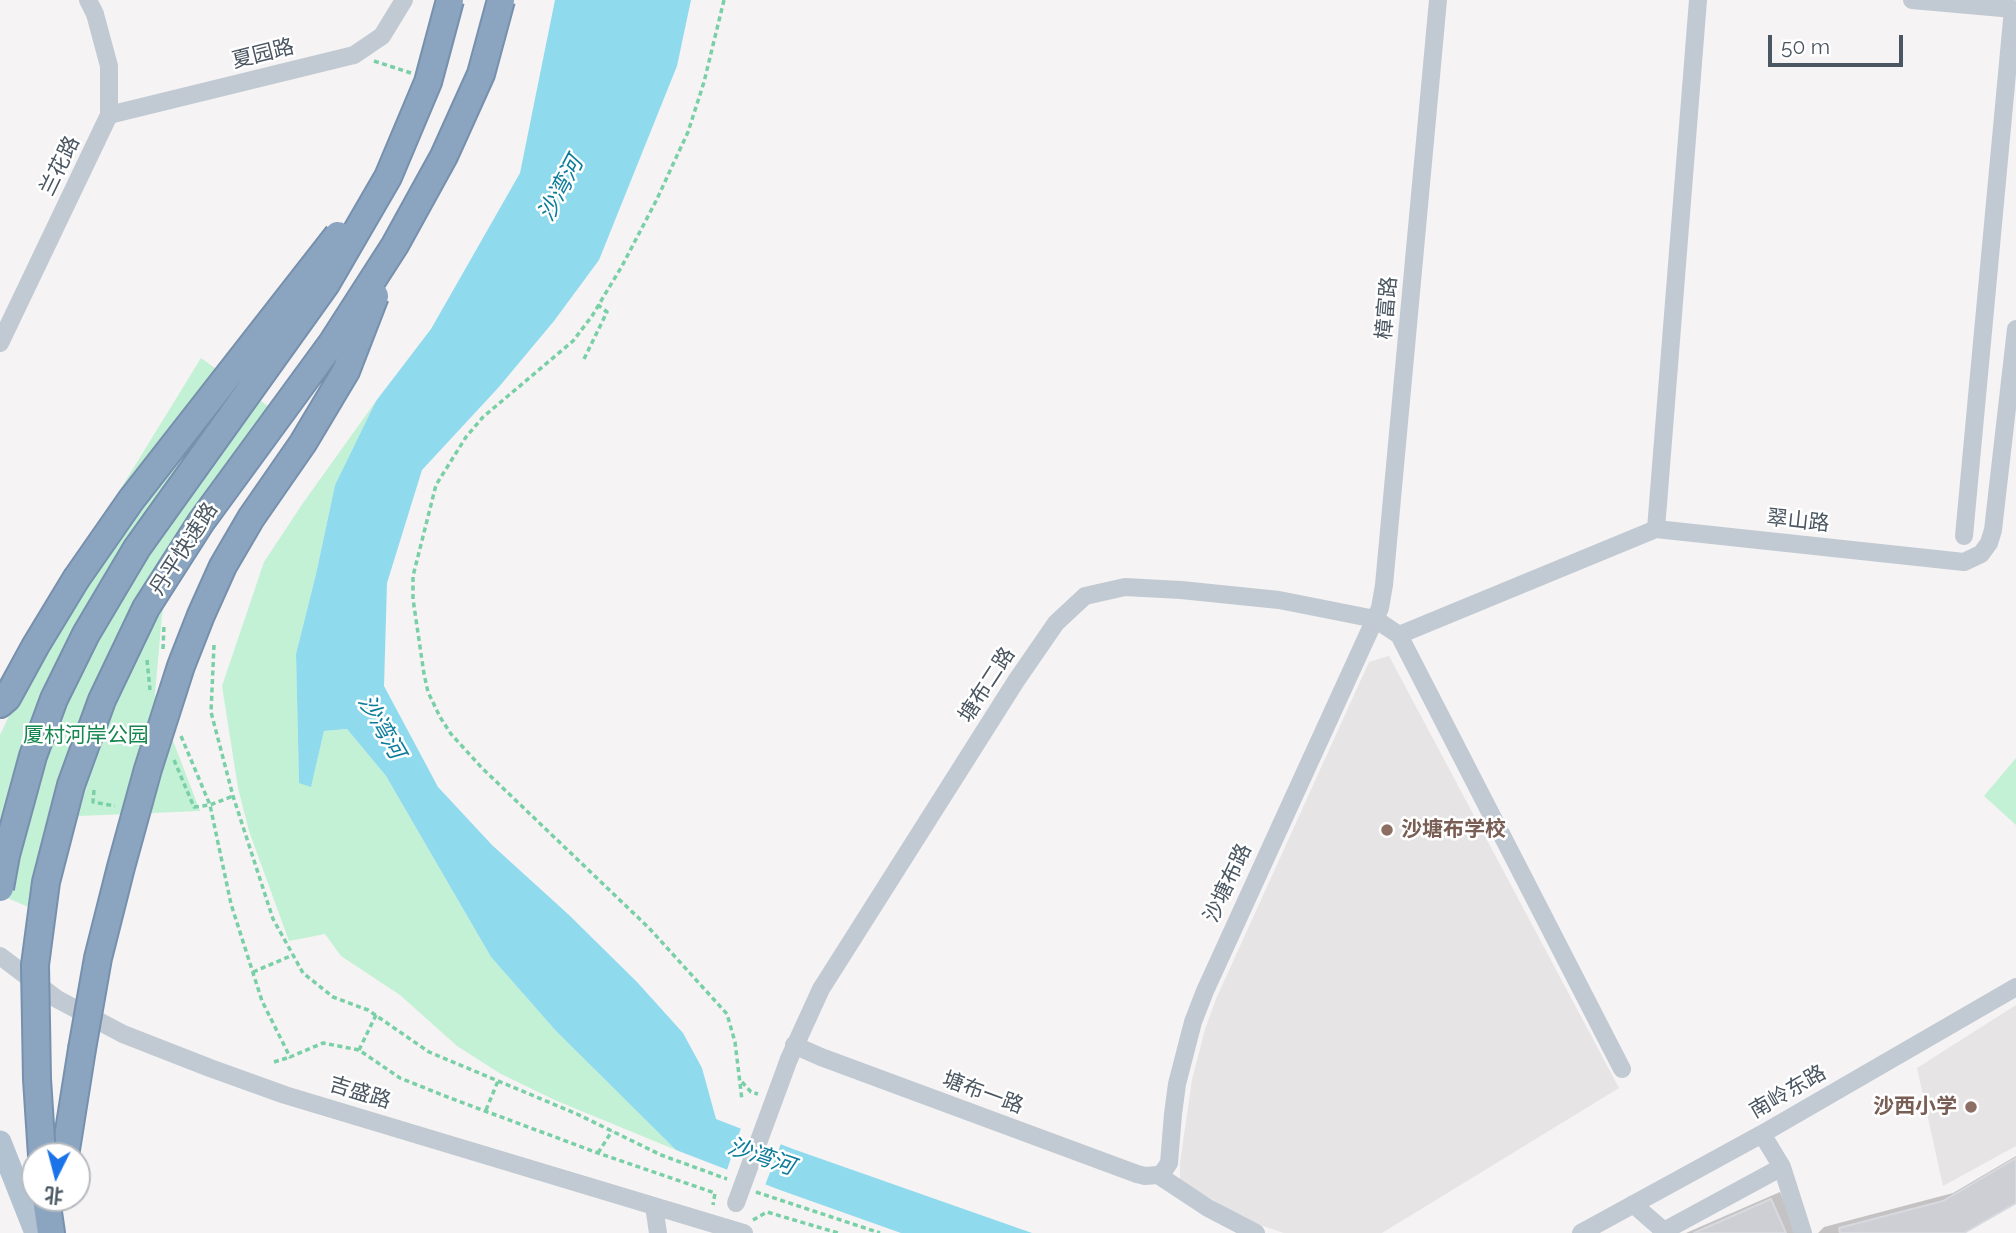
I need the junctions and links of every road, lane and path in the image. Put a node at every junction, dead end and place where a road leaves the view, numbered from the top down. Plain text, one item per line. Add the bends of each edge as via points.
1 (88, 0) edge
2 (404, 0) edge
3 (450, 0) edge
4 (501, 0) edge
5 (724, 0) edge
6 (1438, 0) edge
7 (1698, 0) edge
8 (1912, 0) edge
9 (354, 55) junction
10 (412, 73) dead end
11 (109, 115) junction
12 (395, 245) junction
13 (598, 305) junction
14 (2016, 329) edge
15 (0, 343) edge
16 (584, 359) dead end
17 (1656, 529) junction
18 (1964, 536) dead end
19 (164, 617) dead end
20 (1375, 619) junction
21 (1399, 635) junction
22 (214, 646) dead end
23 (147, 653) dead end
24 (163, 654) dead end
25 (151, 697) dead end
26 (0, 704) edge
27 (177, 729) dead end
28 (173, 758) dead end
29 (233, 796) junction
30 (210, 805) junction
31 (0, 888) edge
32 (0, 956) edge
33 (293, 956) junction
34 (253, 972) junction
35 (2016, 987) edge
36 (376, 1015) junction
37 (359, 1050) junction
38 (792, 1052) junction
39 (290, 1057) junction
40 (274, 1062) dead end
41 (1622, 1069) dead end
42 (498, 1081) junction
43 (742, 1100) dead end
44 (486, 1110) junction
45 (612, 1130) junction
46 (1762, 1134) junction
47 (0, 1142) edge
48 (41, 1142) edge
49 (67, 1142) edge
50 (598, 1153) junction
51 (1782, 1167) junction
52 (1158, 1175) junction
53 (728, 1180) dead end
54 (752, 1190) dead end
55 (1633, 1204) junction
56 (654, 1206) junction
57 (48, 1212) edge
58 (59, 1212) edge
59 (735, 1219) edge
60 (871, 1231) edge
61 (1664, 1232) edge
62 (36, 1233) edge
63 (51, 1233) edge
64 (58, 1233) edge
65 (658, 1233) edge
66 (838, 1233) edge
67 (880, 1233) edge
68 (1256, 1233) edge
69 (1581, 1233) edge
70 (1803, 1233) edge

1 - 11 street, 兰花路 via 109,65
2 - 9 street, 夏园路 via 382,36
3 - 26 highway, bridge via 379,167 334,242 131,500 76,579
3 - 31 highway, 丹平快速路, bridge via 428,82 388,177 326,284 137,548 86,634 54,699 33,757
4 - 12 highway, 丹平快速路, bridge via 481,74 444,156
5 - 13 path via 688,132
6 - 20 street, 樟富路 via 1384,585
7 - 17 street
8 - 18 street via 2013,9
9 - 10 path
9 - 11 street, 夏园路
11 - 15 street, 兰花路
12 - 48 highway, 丹平快速路, bridge via 331,343 201,522 146,608 102,700 71,785 46,882 35,965
12 - 49 highway, bridge via 346,371 223,566 181,666 148,769 98,958
13 - 16 path via 607,312
13 - 43 path via 573,341 483,417 436,485 413,576 424,674 428,692 451,734 649,928 727,1014
14 - 17 street, 翠山路 via 1993,530 1982,554 1964,562
17 - 21 street, 翠山路
19 - 24 path
20 - 21 street
20 - 38 street, 塘布二路 via 1279,600 1181,590 1125,587 1084,596 1056,623 1016,681 821,989
20 - 52 street, 沙塘布路 via 1205,991 1177,1084 1169,1163
21 - 41 street
22 - 29 path via 211,712
23 - 25 path
27 - 30 path
28 - 30 path via 194,807
29 - 30 path
29 - 33 path via 273,919
30 - 34 path via 231,904
32 - 56 street, 吉盛路 via 57,999 123,1034 210,1068 285,1095
33 - 34 path
33 - 36 path via 303,973 333,997
34 - 39 path
35 - 46 street, 南岭东路
36 - 37 path
36 - 42 path via 429,1052
37 - 39 path via 323,1043
37 - 44 path via 400,1077
38 - 52 street, 塘布一路 via 821,1057 1138,1174
38 - 59 street, 塘布二路, bridge
39 - 40 path
42 - 44 path
42 - 45 path
44 - 50 path
45 - 50 path
45 - 53 path via 660,1155
46 - 51 street
46 - 55 street, 南岭东路
47 - 62 main road
50 - 59 path via 715,1193 712,1205
51 - 61 street
51 - 70 street
52 - 68 street
54 - 60 path
55 - 61 street
55 - 69 street, 南岭东路
56 - 59 street, 吉盛路
56 - 65 street
57 - 63 highway
58 - 64 highway
59 - 66 path via 754,1220 767,1212
60 - 67 path

